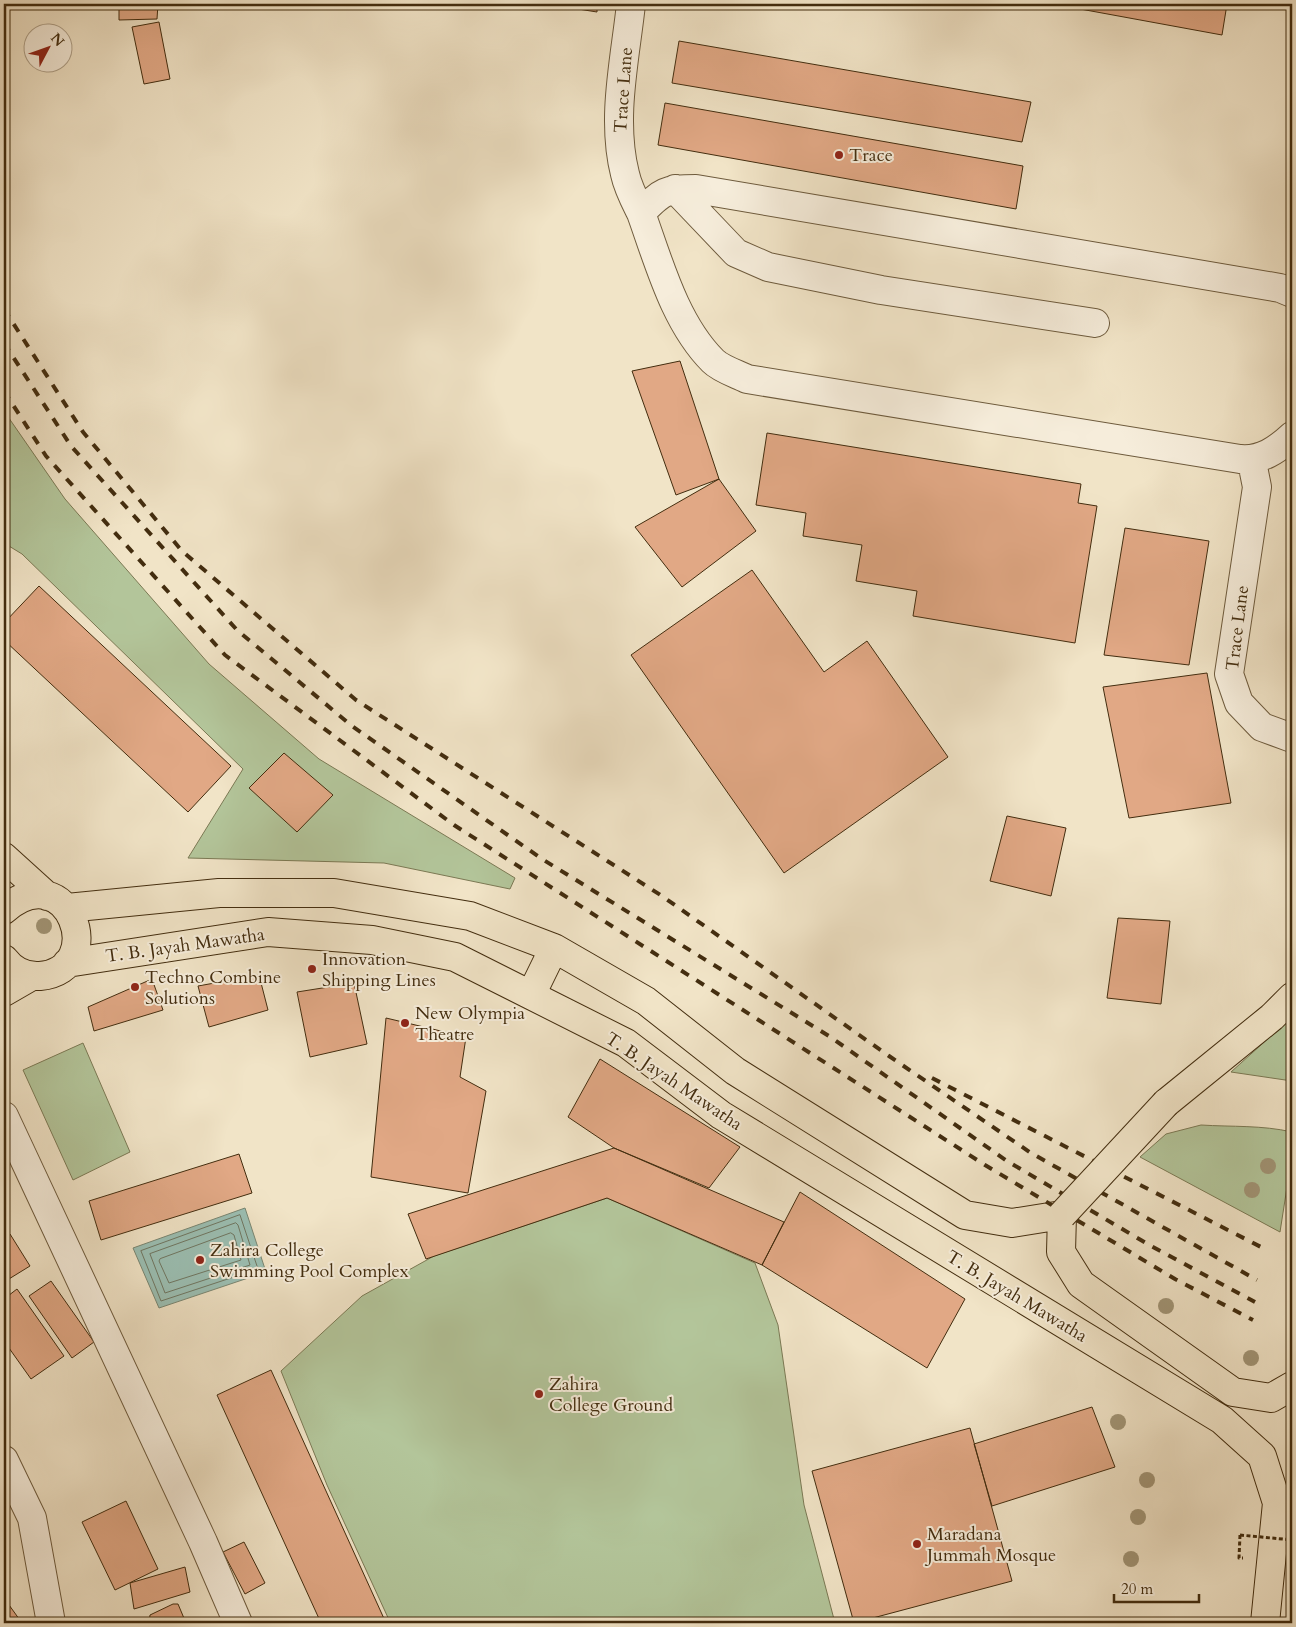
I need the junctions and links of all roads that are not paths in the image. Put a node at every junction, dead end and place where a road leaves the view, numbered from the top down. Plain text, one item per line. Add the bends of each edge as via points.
1 (631, 4) edge
2 (675, 189) junction
3 (641, 213) junction
4 (1292, 293) edge
5 (1095, 323) dead end
6 (1292, 436) edge
7 (1248, 460) junction
8 (1292, 738) edge
9 (4, 857) edge
10 (57, 902) junction
11 (4, 910) edge
12 (554, 948) junction
13 (4, 959) edge
14 (68, 963) junction
15 (30, 976) junction
16 (4, 992) edge
17 (530, 995) junction
18 (1292, 997) edge
19 (4, 1116) edge
20 (1062, 1215) junction
21 (1292, 1386) edge
22 (1233, 1392) junction
23 (1222, 1420) junction
24 (4, 1460) edge
25 (51, 1623) edge
26 (238, 1623) edge
27 (1265, 1623) edge

1 - 3 street, Trace Lane via 622,70 619,133 625,175
2 - 3 street via 658,194
2 - 4 street via 696,189 1280,288
2 - 5 street via 736,253 768,267 881,290
3 - 7 street, Trace Lane via 670,292 692,336 715,362 747,379
6 - 7 street via 1269,454
7 - 8 street, Trace Lane via 1253,467 1257,487 1229,674 1240,703 1262,727
9 - 10 main road
10 - 11 main road via 31,895 16,899
10 - 12 main road via 219,893 334,894 470,916
10 - 14 main road via 75,920 78,936
12 - 17 main road
12 - 20 main road via 646,1001 735,1071 965,1215 1012,1223
13 - 15 main road via 11,968
14 - 15 main road via 50,975
14 - 17 main road, T. B. Jayah Mawatha via 268,932 372,940 455,957
15 - 16 main road
17 - 23 main road, T. B. Jayah Mawatha via 626,1043 721,1115
18 - 20 main road, bridge via 1272,1018 1166,1103
19 - 26 street
20 - 22 main road via 1061,1252 1081,1284
21 - 22 main road via 1271,1398
22 - 23 main road
23 - 27 main road, T. B. Jayah Mawatha via 1262,1456 1276,1502
24 - 25 street via 32,1518

